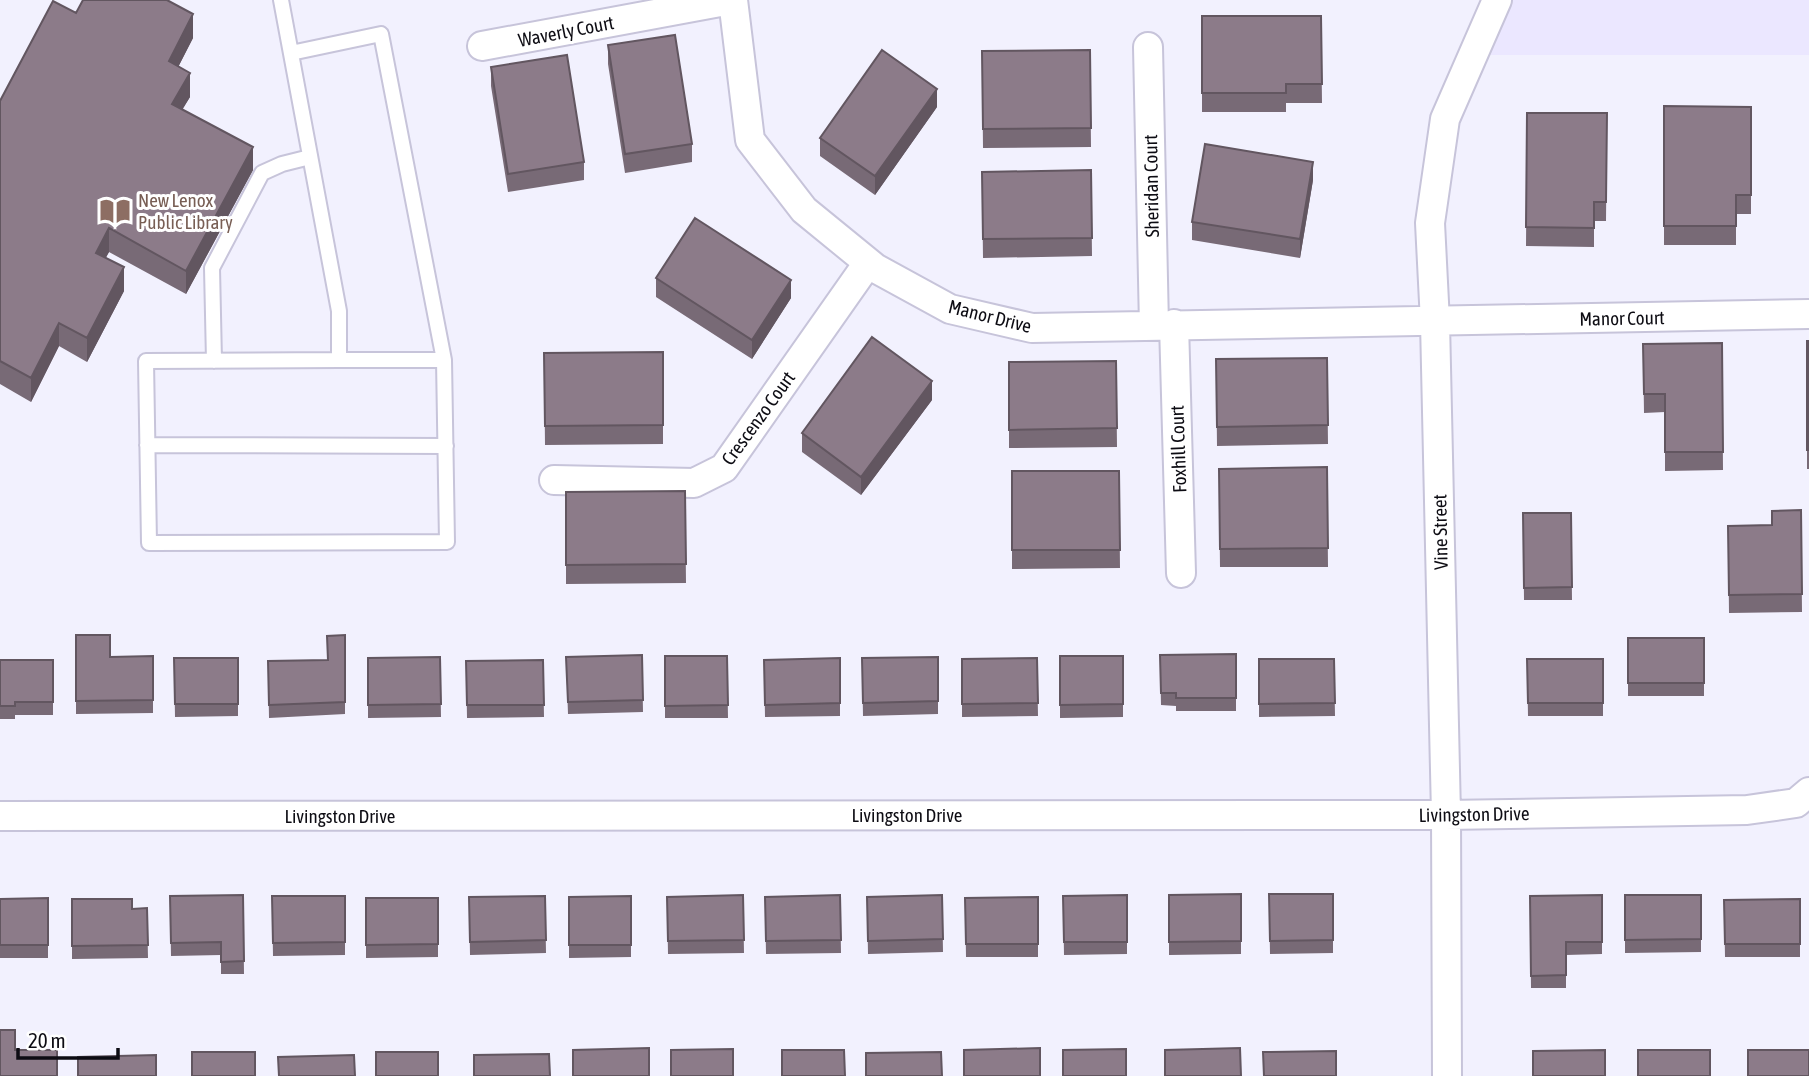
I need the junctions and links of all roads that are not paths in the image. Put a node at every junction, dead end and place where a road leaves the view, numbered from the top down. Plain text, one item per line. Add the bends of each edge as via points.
1 (281, 0) edge
2 (732, 0) edge
3 (1497, 0) edge
4 (482, 46) dead end
5 (1148, 47) dead end
6 (291, 53) junction
7 (310, 157) junction
8 (868, 263) junction
9 (1809, 314) edge
10 (1435, 322) junction
11 (1164, 325) junction
12 (214, 360) junction
13 (339, 360) junction
14 (444, 360) junction
15 (147, 445) junction
16 (446, 446) junction
17 (554, 480) dead end
18 (1181, 573) dead end
19 (1809, 792) edge
20 (1446, 815) junction
21 (0, 816) edge
22 (1447, 1076) edge

1 - 6 lane
2 - 4 street, Waverly Court
2 - 8 street, Manor Drive via 750,140 804,210
3 - 10 street, Vine Street via 1445,119 1430,223
5 - 11 street, Sheridan Court
6 - 7 lane
6 - 14 lane via 382,34
7 - 12 lane via 262,173 212,268
7 - 13 lane via 339,311
8 - 11 street, Manor Drive via 950,309 1032,328
8 - 17 street, Crescenzo Court via 724,468 694,483
9 - 10 street, Manor Court
10 - 11 street, Manor Drive
10 - 20 street, Vine Street
11 - 18 street, Foxhill Court
12 - 13 lane
12 - 15 lane via 146,361
13 - 14 lane
14 - 16 lane
15 - 16 lane
15 - 16 lane via 149,543 447,542
19 - 20 street, Livingston Drive via 1796,803 1747,810
20 - 21 street, Livingston Drive
20 - 22 street, Vine Street

